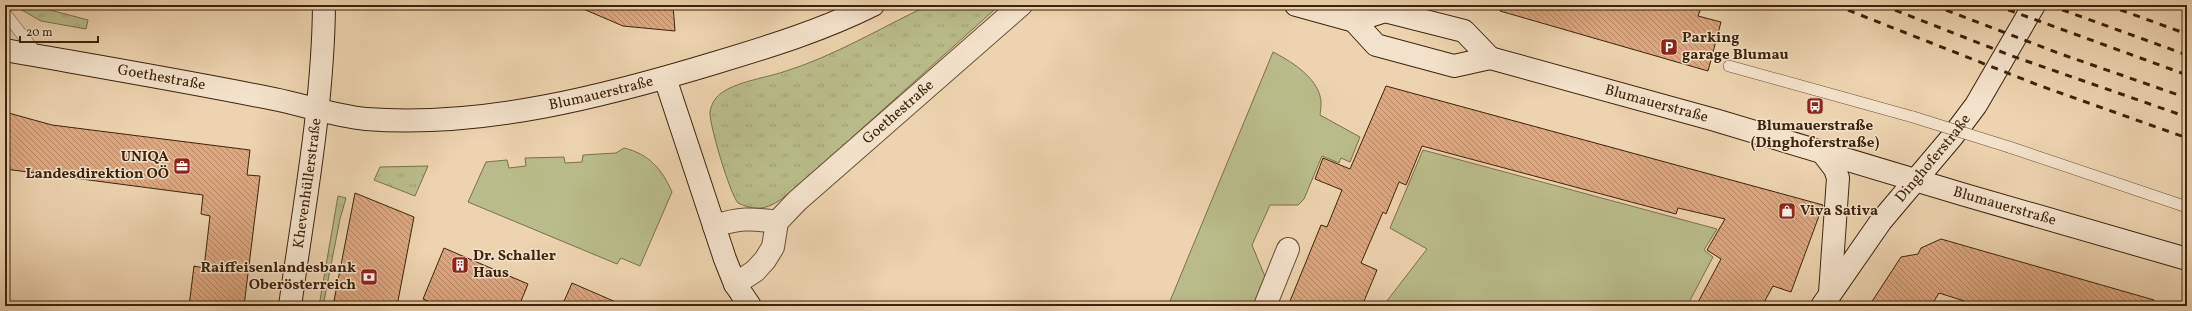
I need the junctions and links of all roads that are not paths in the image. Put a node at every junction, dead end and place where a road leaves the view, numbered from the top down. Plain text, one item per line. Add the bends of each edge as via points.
1 (324, 5) edge
2 (873, 5) edge
3 (1021, 5) edge
4 (1296, 5) edge
5 (2034, 5) edge
6 (5, 13) edge
7 (1355, 16) junction
8 (5, 50) edge
9 (39, 56) junction
10 (1490, 58) junction
11 (1729, 66) dead end
12 (665, 78) junction
13 (318, 108) junction
14 (1822, 152) junction
15 (1915, 180) junction
16 (2187, 207) edge
17 (777, 222) junction
18 (714, 226) junction
19 (1288, 249) dead end
20 (2187, 259) edge
21 (735, 284) junction
22 (1826, 300) edge
23 (290, 306) edge
24 (750, 306) edge
25 (1265, 306) edge

1 - 13 main road, Khevenhüllerstraße via 324,44
2 - 12 main road, Blumauerstraße via 821,28
3 - 17 main road, Goethestraße via 797,201
4 - 7 main road
5 - 15 main road, Dinghoferstraße via 1976,105
6 - 9 lane
7 - 10 main road via 1385,11 1464,31
7 - 10 main road, Blumauerstraße via 1376,45 1454,66
8 - 9 main road, Goethestraße
9 - 13 main road, Goethestraße
10 - 14 main road, Blumauerstraße
11 - 16 lane, bridge via 1913,117
12 - 13 main road, Blumauerstraße via 610,92 469,118 430,121 364,119
12 - 18 main road
13 - 23 main road, Khevenhüllerstraße
14 - 15 main road, Blumauerstraße
14 - 22 main road via 1838,178
15 - 20 main road, Blumauerstraße
15 - 22 main road, Dinghoferstraße via 1881,221
17 - 18 main road via 750,218 736,219
17 - 21 main road via 773,247 765,260 755,271
18 - 21 main road
19 - 25 main road
21 - 24 main road

